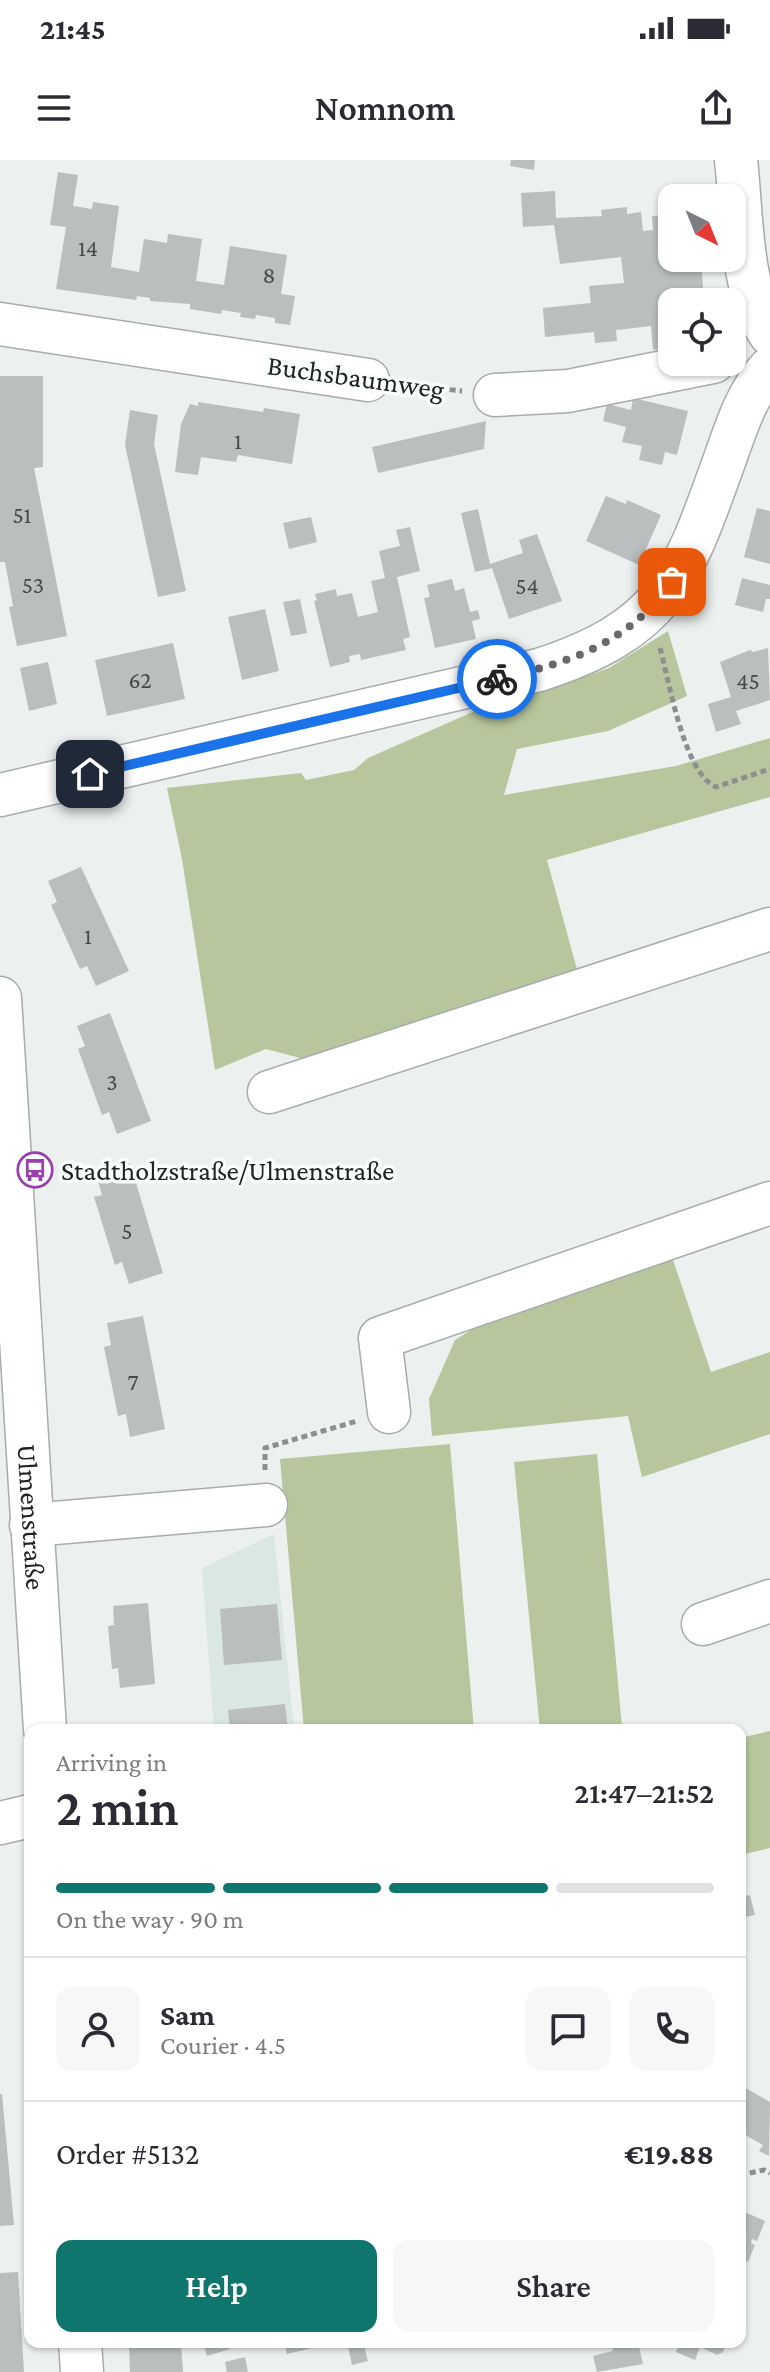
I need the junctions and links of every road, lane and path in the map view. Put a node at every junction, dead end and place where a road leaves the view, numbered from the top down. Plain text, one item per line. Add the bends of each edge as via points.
1 (736, 160) edge
2 (0, 324) edge
3 (770, 334) edge
4 (770, 354) edge
5 (746, 357) edge
6 (770, 368) edge
7 (658, 373) edge
8 (368, 380) joint
9 (495, 395) joint
10 (642, 619) junction
11 (770, 769) edge
12 (0, 795) edge
13 (770, 929) edge
14 (0, 998) edge
15 (269, 1092) dead end
16 (770, 1203) edge
17 (9, 1309) edge
18 (389, 1412) joint
19 (266, 1505) joint
20 (31, 1525) junction
21 (770, 1601) edge
22 (703, 1624) dead end
23 (45, 1724) edge
24 (24, 1817) edge
25 (0, 1823) edge
26 (770, 2173) edge
27 (746, 2174) edge
28 (80, 2348) edge
29 (82, 2372) edge

1 - 3 street via 750,291
2 - 8 street, Buchsbaumweg
4 - 5 street
6 - 10 street via 744,407 683,567
7 - 9 street via 568,391
8 - 9 path, Buchsbaumweg
10 - 11 path via 658,639 690,756 707,783 716,787
10 - 12 street via 578,657 539,670
13 - 15 street
14 - 17 street, Ulmenstraße
16 - 18 street via 380,1338
17 - 20 street, Ulmenstraße
18 - 19 path via 265,1448
19 - 20 street
20 - 23 street, Ulmenstraße
21 - 22 street
24 - 25 street
26 - 27 path
28 - 29 street

